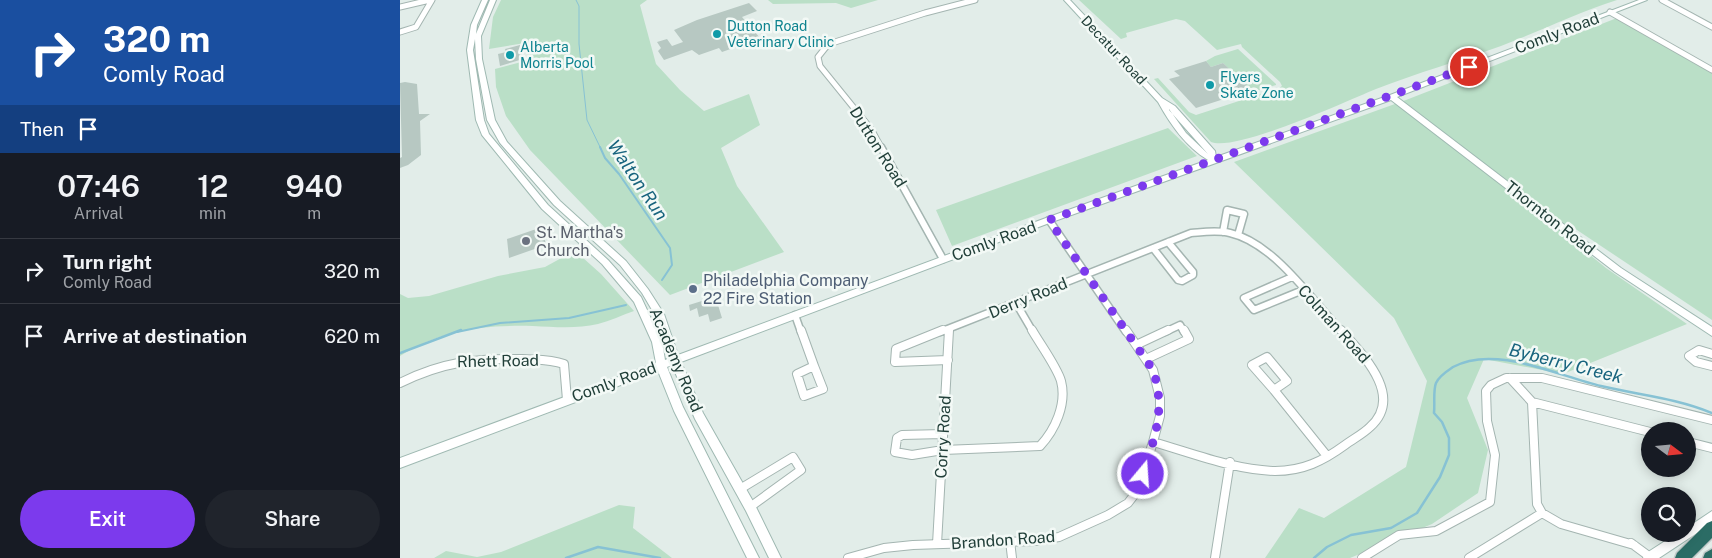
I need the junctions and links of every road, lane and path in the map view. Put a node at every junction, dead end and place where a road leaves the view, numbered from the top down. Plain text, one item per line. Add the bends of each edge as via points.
1 (431, 0) edge
2 (485, 0) edge
3 (493, 0) edge
4 (975, 0) edge
5 (1067, 0) edge
6 (1644, 0) edge
7 (1662, 0) edge
8 (400, 7) edge
9 (1610, 12) junction
10 (1711, 26) edge
11 (400, 32) edge
12 (1712, 70) edge
13 (1392, 97) junction
14 (1160, 100) joint
15 (1213, 160) junction
16 (1049, 220) junction
17 (1223, 232) junction
18 (592, 234) junction
19 (1238, 235) junction
20 (582, 240) junction
21 (1168, 242) junction
22 (1153, 248) junction
23 (943, 259) junction
24 (1087, 274) junction
25 (1292, 277) junction
26 (1303, 290) junction
27 (1016, 302) junction
28 (795, 315) junction
29 (949, 330) junction
30 (1712, 332) edge
31 (1136, 345) junction
32 (1712, 354) edge
33 (1146, 359) junction
34 (675, 360) junction
35 (948, 360) junction
36 (661, 365) junction
37 (814, 366) dead end
38 (1712, 366) edge
39 (1510, 378) junction
40 (400, 383) edge
41 (1274, 390) junction
42 (567, 400) junction
43 (1532, 402) junction
44 (1712, 420) edge
45 (1641, 430) edge
46 (943, 434) junction
47 (1153, 442) junction
48 (1696, 444) edge
49 (1712, 448) edge
50 (943, 450) junction
51 (1327, 456) junction
52 (1230, 462) junction
53 (400, 463) edge
54 (740, 489) junction
55 (750, 508) junction
56 (1542, 513) junction
57 (1712, 516) edge
58 (1696, 527) edge
59 (1712, 528) edge
60 (1010, 541) junction
61 (1673, 542) edge
62 (937, 544) junction
63 (753, 558) edge
64 (774, 558) edge
65 (848, 558) edge
66 (1012, 558) edge
67 (1214, 558) edge
68 (1362, 558) edge
69 (1469, 558) edge
70 (1649, 558) edge
71 (1682, 558) edge

1 - 8 street
1 - 11 street via 415,28
2 - 20 street, Academy Road via 474,24 470,50 483,128 544,207
3 - 18 street, Academy Road via 478,36 491,120 504,143 530,173
4 - 23 street, Dutton Road via 861,34 826,47 818,57 870,129
5 - 14 street, Decatur Road
6 - 9 street, Comly Road
7 - 10 street
9 - 12 street
9 - 13 street, Comly Road
13 - 15 street, Comly Road
13 - 30 street, Thornton Road via 1618,270
14 - 15 street, Decatur Road via 1177,126 1204,155
15 - 16 street, Comly Road
16 - 23 street, Comly Road
16 - 24 street, Brandon Road
17 - 19 street, Colman Road
17 - 19 street via 1227,210 1244,214
17 - 21 street, Derry Road via 1191,233
18 - 20 street
18 - 34 street, Academy Road via 623,262 645,290 659,314
19 - 25 street, Colman Road via 1267,251
20 - 36 street, Academy Road via 628,285 638,300 657,342
21 - 22 street, Derry Road
21 - 22 street via 1193,272 1182,281
22 - 24 street, Derry Road
23 - 28 street, Comly Road
24 - 27 street, Derry Road
24 - 31 street, Brandon Road
25 - 26 street, Colman Road
25 - 26 street via 1244,298 1254,310
26 - 51 street, Colman Road via 1369,361 1377,373 1384,396 1378,419 1371,427
27 - 29 street, Derry Road
27 - 50 street via 1061,380 1061,408 1047,439 1040,446
28 - 34 street, Comly Road
28 - 37 street
29 - 35 street, Corry Road
29 - 35 street, Derry Road via 896,349 895,362
31 - 33 street, Brandon Road
31 - 33 street via 1180,326 1189,339
32 - 38 street via 1699,350 1689,356 1696,362
33 - 47 street, Brandon Road via 1153,370 1160,398 1160,416
34 - 36 street, Comly Road
34 - 54 street, Academy Road via 699,416
35 - 46 street, Corry Road
36 - 42 street, Comly Road
36 - 63 street, Academy Road via 691,438
39 - 43 street
39 - 44 street via 1538,378 1571,384
39 - 68 street via 1494,382 1486,392 1495,455 1490,502 1436,531 1399,535
40 - 42 street, Rhett Road via 433,366 461,360 553,360 564,364
41 - 41 street via 1287,381 1267,357 1252,365
41 - 51 street
42 - 53 street, Comly Road
43 - 45 street
43 - 56 street via 1538,504
46 - 50 street, Corry Road
46 - 50 street via 902,435 897,438 895,452 920,454
47 - 52 street, Colman Road
47 - 60 street, Brandon Road via 1138,490 1128,503 1083,528 1059,537
48 - 49 street
50 - 62 street, Corry Road
51 - 52 street, Colman Road via 1311,466 1293,471 1273,472
52 - 67 street
54 - 55 street, Academy Road
54 - 55 street via 793,457 801,470
55 - 64 street, Academy Road
56 - 69 street
56 - 70 street via 1561,524 1634,545
57 - 58 street
59 - 71 highway
60 - 62 street, Brandon Road
60 - 66 street
61 - 70 street
62 - 65 street, Brandon Road via 884,548

